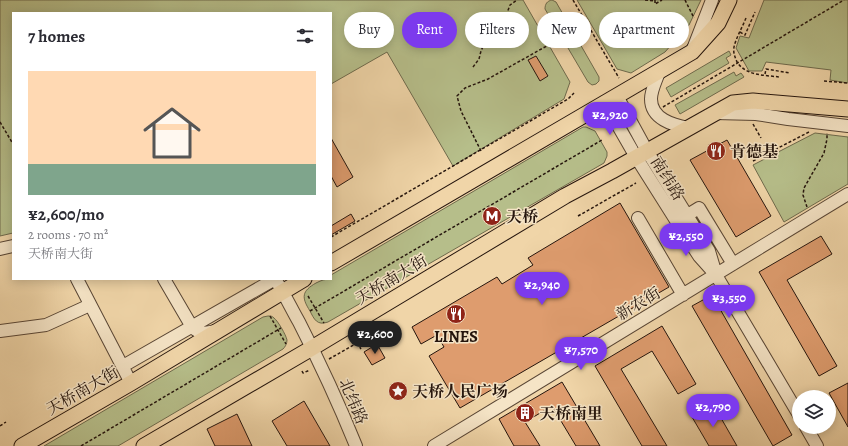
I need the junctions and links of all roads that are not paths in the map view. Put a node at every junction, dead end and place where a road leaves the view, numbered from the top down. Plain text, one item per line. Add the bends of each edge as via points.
1 (712, 0) edge
2 (728, 1) edge
3 (692, 52) junction
4 (659, 72) junction
5 (611, 99) junction
6 (848, 109) edge
7 (715, 113) junction
8 (848, 126) edge
9 (688, 128) junction
10 (642, 154) junction
11 (848, 194) edge
12 (638, 218) dead end
13 (682, 219) junction
14 (12, 246) edge
15 (0, 249) edge
16 (332, 262) edge
17 (733, 264) junction
18 (716, 275) junction
19 (78, 280) edge
20 (165, 280) edge
21 (298, 280) edge
22 (278, 283) edge
23 (683, 295) junction
24 (90, 305) junction
25 (192, 327) junction
26 (0, 331) edge
27 (217, 331) junction
28 (312, 348) junction
29 (123, 366) junction
30 (132, 383) junction
31 (792, 404) edge
32 (810, 434) edge
33 (22, 446) edge
34 (144, 446) edge
35 (356, 446) edge
36 (434, 446) edge
37 (817, 446) edge

1 - 3 street
2 - 3 main road via 718,23
3 - 4 main road
4 - 5 main road
4 - 9 street via 651,99 654,111 675,125
5 - 10 street, 南纬路
5 - 16 main road
6 - 7 main road, 天桥南大街 via 753,101 733,103
7 - 8 street via 756,114
7 - 9 main road, 天桥南大街
9 - 10 main road, 天桥南大街
10 - 13 street, 南纬路
10 - 28 main road, 天桥南大街 via 565,196
11 - 17 street, 新农街
12 - 23 street
13 - 17 street via 699,208
13 - 18 street, 南纬路 via 709,251
14 - 15 street
17 - 18 street, 新农街
18 - 23 street, 新农街
18 - 31 street, 南纬路
19 - 24 street
20 - 25 street
21 - 22 main road, 天桥南大街
22 - 25 street
22 - 27 main road, 天桥南大街
22 - 28 street, 北纬路
23 - 36 street, 新农街
24 - 26 street via 46,325
24 - 29 street
25 - 27 street via 198,332
25 - 29 street
27 - 30 main road, 天桥南大街
28 - 34 main road, 天桥南大街
28 - 35 street, 北纬路
29 - 30 street
30 - 33 main road, 天桥南大街
32 - 37 street

